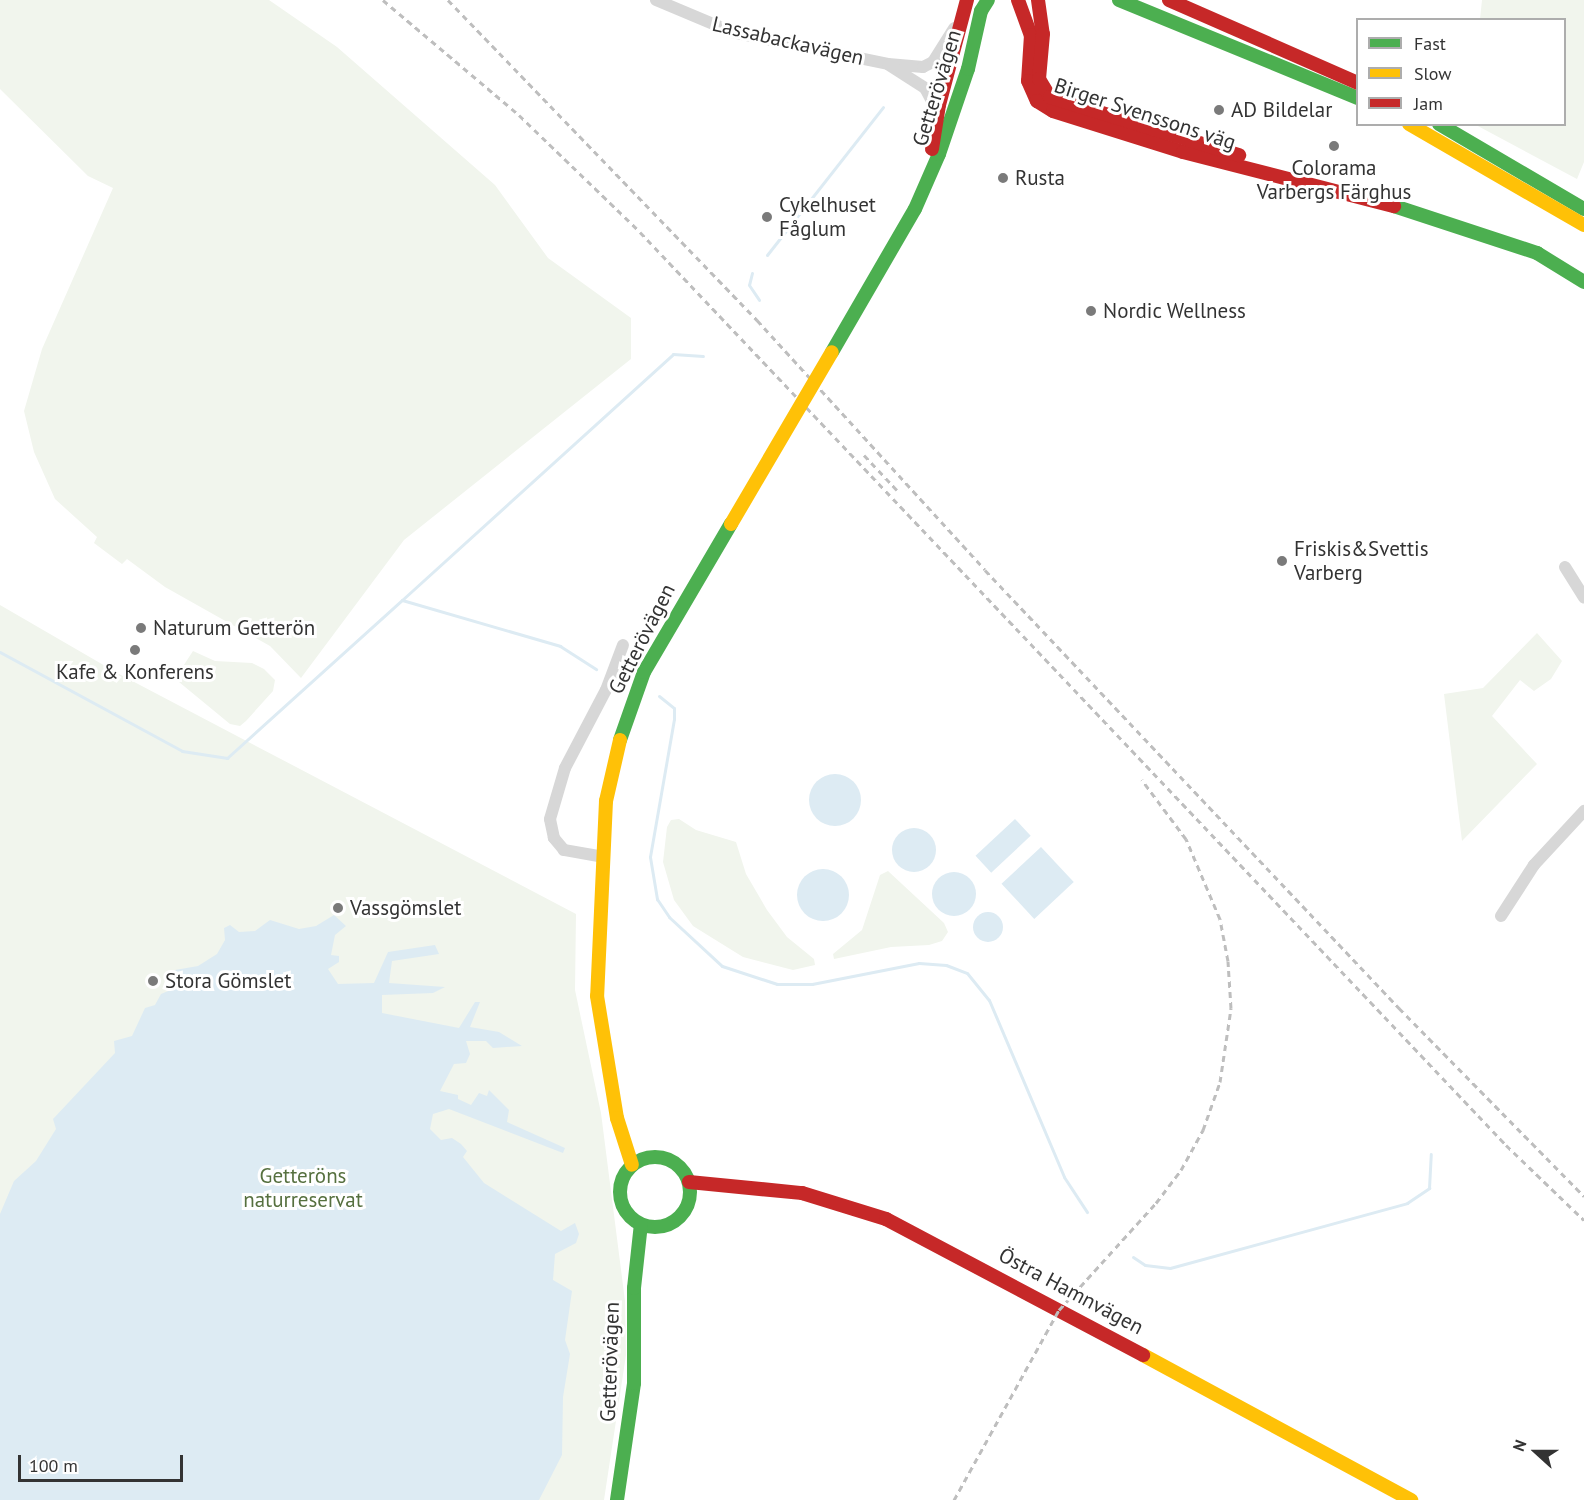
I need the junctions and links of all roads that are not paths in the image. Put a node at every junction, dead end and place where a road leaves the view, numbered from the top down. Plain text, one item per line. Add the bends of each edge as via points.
1 (656, 0) edge
2 (966, 0) edge
3 (988, 0) edge
4 (1018, 0) edge
5 (1038, 0) edge
6 (1119, 0) edge
7 (1169, 0) edge
8 (888, 64) junction
9 (923, 67) junction
10 (919, 82) junction
11 (955, 82) junction
12 (1356, 82) edge
13 (1356, 97) edge
14 (938, 116) junction
15 (1412, 126) edge
16 (1441, 126) edge
17 (924, 188) junction
18 (1345, 191) junction
19 (1584, 208) edge
20 (1584, 225) edge
21 (1584, 282) edge
22 (1564, 567) dead end
23 (1584, 598) edge
24 (623, 645) dead end
25 (1584, 811) edge
26 (604, 858) junction
27 (1501, 916) dead end
28 (632, 1165) junction
29 (689, 1182) junction
30 (641, 1224) junction
31 (617, 1500) edge
32 (1411, 1500) edge

1 - 8 street, Lassabackavägen via 732,32
2 - 9 street via 939,57
2 - 11 street, Getterövägen
3 - 11 street, Getterövägen
4 - 18 street, Birger Svenssons väg via 1031,35 1028,81 1037,101 1044,106 1183,152
5 - 18 street, Birger Svenssons väg via 1043,34 1039,79 1050,97
6 - 13 street
7 - 12 street
8 - 9 street
8 - 10 street
9 - 11 street
10 - 11 street
10 - 14 street via 933,99
11 - 14 street, Getterövägen
11 - 17 street, Getterövägen
14 - 17 street, Getterövägen
15 - 20 street
16 - 19 street
17 - 26 street, Getterövägen, bridge via 903,232 659,644 633,698 610,778
18 - 21 street, Birger Svenssons väg via 1498,238 1537,253
22 - 23 street
24 - 26 street via 606,690 565,768 553,805 551,829 558,844 583,856
25 - 27 street via 1534,866
26 - 28 street, Getterövägen via 597,996 618,1118
28 - 29 street via 645,1158 661,1157 681,1168
28 - 30 street via 622,1178 621,1201 628,1215
29 - 30 street via 687,1206 678,1218 664,1226
29 - 32 street, Östra Hamnvägen via 802,1193 896,1224
30 - 31 street, Getterövägen via 634,1288 634,1383

